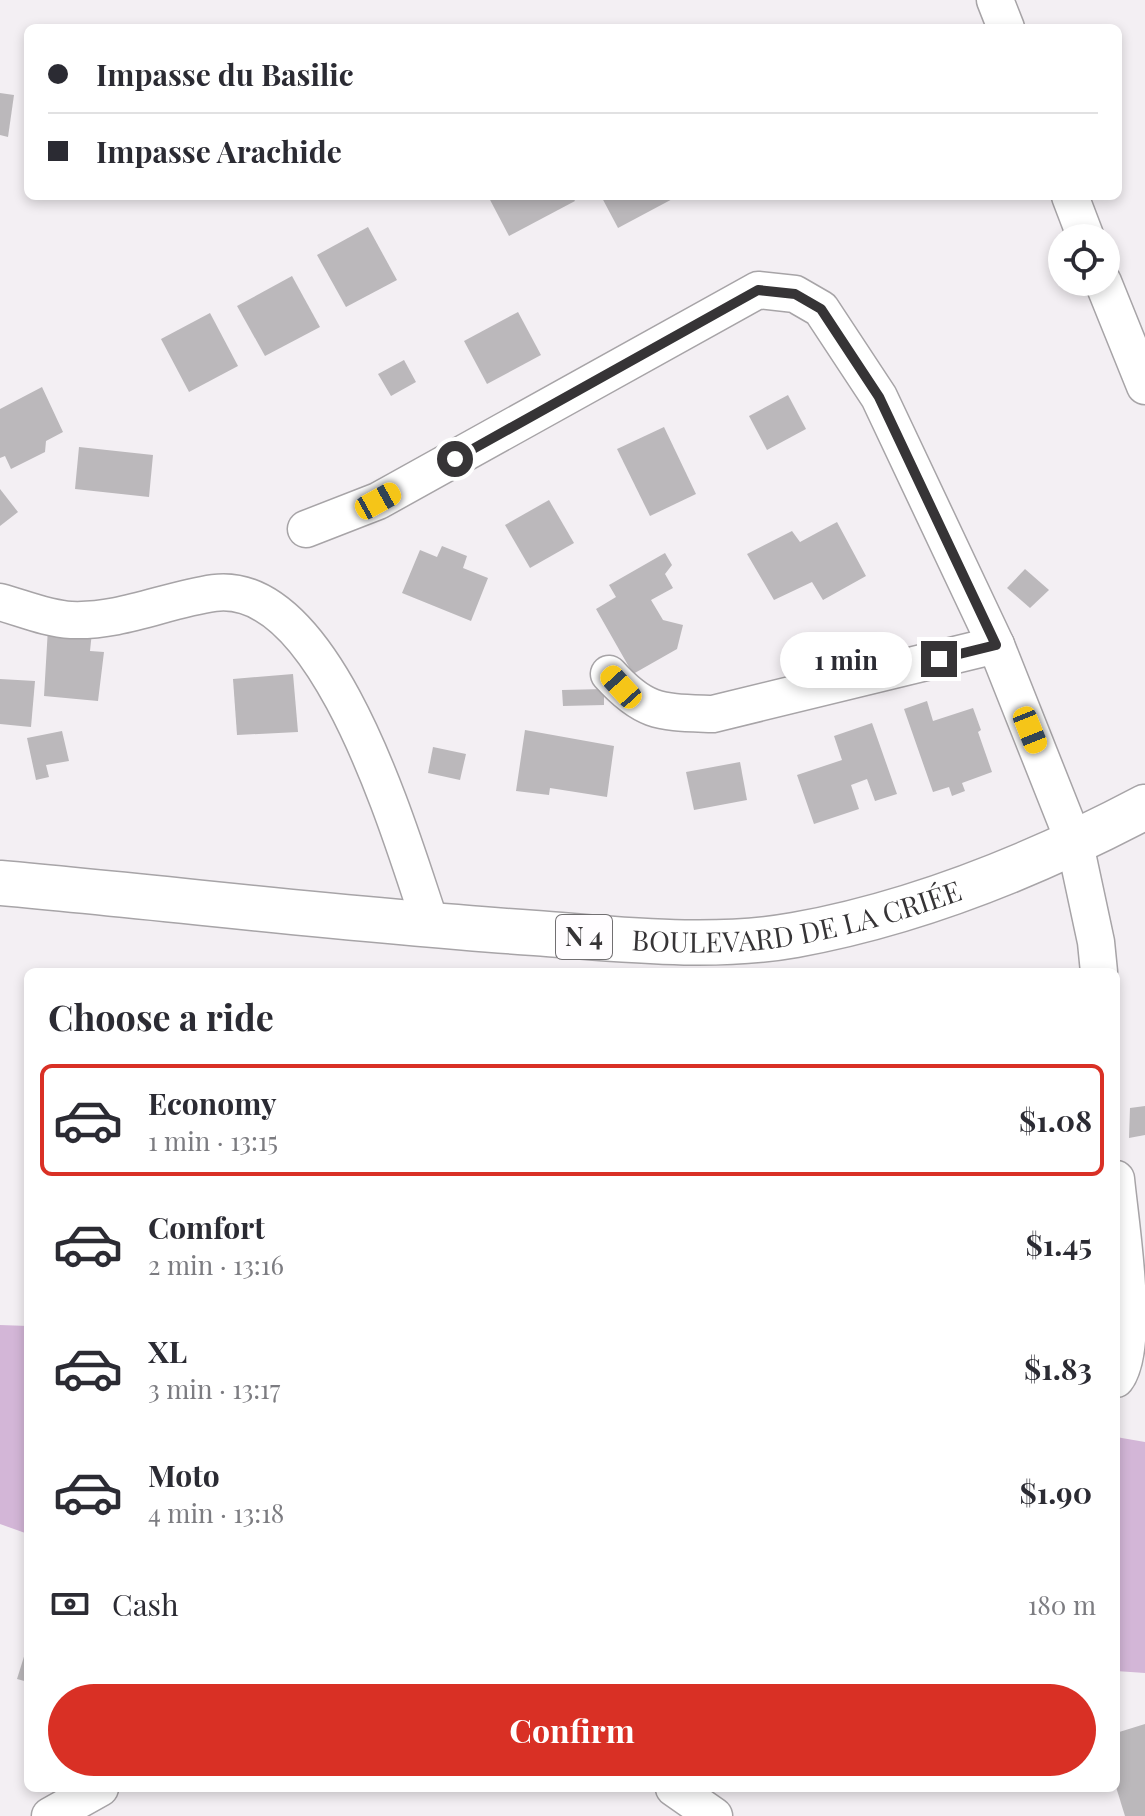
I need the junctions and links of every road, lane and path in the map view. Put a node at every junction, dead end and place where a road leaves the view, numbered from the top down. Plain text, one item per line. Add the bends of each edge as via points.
1 (995, 0) edge
2 (1004, 24) edge
3 (1072, 200) edge
4 (1081, 224) edge
5 (1109, 296) edge
6 (1145, 386) edge
7 (306, 529) dead end
8 (0, 602) edge
9 (996, 645) junction
10 (609, 674) dead end
11 (1145, 807) edge
12 (1075, 844) junction
13 (0, 883) edge
14 (431, 925) junction
15 (1099, 968) edge
16 (1120, 1226) edge
17 (1120, 1374) edge
18 (93, 1792) edge
19 (680, 1792) edge
20 (50, 1816) edge
21 (714, 1816) edge

1 - 2 street
3 - 4 street
5 - 6 street
7 - 9 street via 378,501 758,290 795,294 821,309 879,397
8 - 14 street via 69,620 119,617 216,593 258,600 294,626 322,661 352,715
9 - 10 street via 713,714 668,713 633,701
9 - 12 street
11 - 12 main road, BOULEVARD DE LA CRIÉE / N 4
12 - 14 main road, BOULEVARD DE LA CRIÉE / N 4 via 898,910 793,936 672,943
12 - 15 street
13 - 14 main road, BOULEVARD DE LA CRIÉE / N 4
16 - 17 street via 1130,1342
18 - 20 street
19 - 21 street

